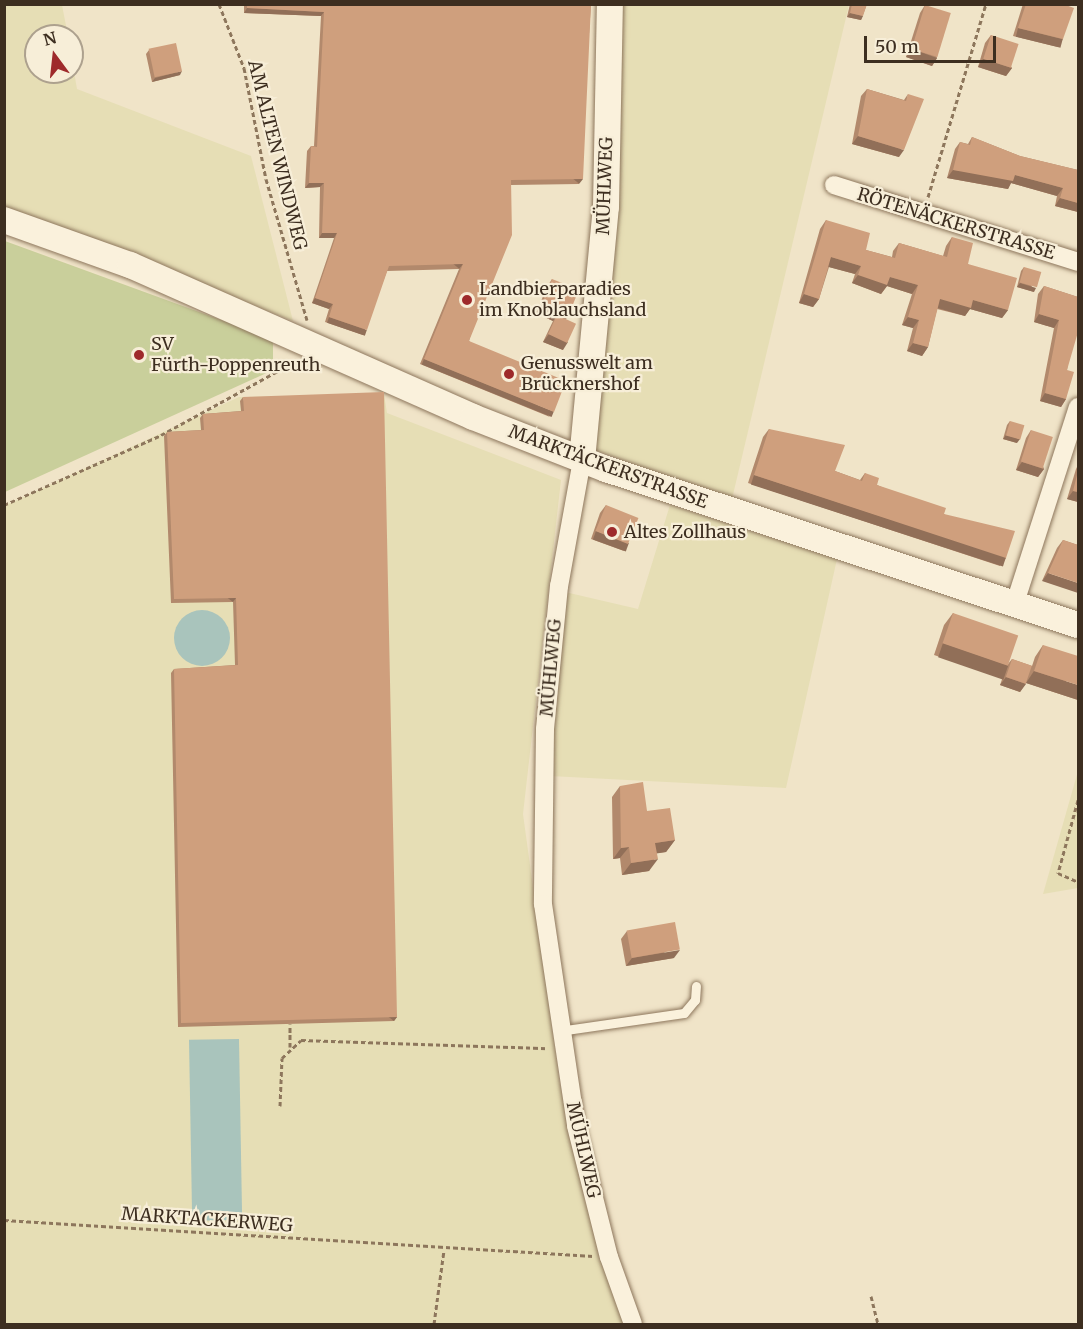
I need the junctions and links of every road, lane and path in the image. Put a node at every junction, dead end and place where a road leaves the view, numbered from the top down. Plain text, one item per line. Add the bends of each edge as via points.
1 (219, 4) edge
2 (610, 4) edge
3 (986, 4) edge
4 (834, 185) dead end
5 (923, 213) junction
6 (4, 220) edge
7 (1078, 262) edge
8 (315, 348) junction
9 (1078, 407) edge
10 (582, 460) junction
11 (4, 505) edge
12 (1015, 603) junction
13 (1078, 625) edge
14 (1078, 800) edge
15 (1078, 882) edge
16 (696, 986) dead end
17 (290, 1024) edge
18 (560, 1040) junction
19 (290, 1047) junction
20 (280, 1106) dead end
21 (4, 1220) edge
22 (444, 1250) junction
23 (609, 1257) junction
24 (871, 1296) dead end
25 (434, 1324) edge
26 (633, 1324) edge
27 (878, 1324) edge

1 - 8 path, AM ALTEN WINDWEG via 244,68 266,179
2 - 10 street, MÜHLWEG via 606,207
3 - 5 path
4 - 5 street, RÖTENÄCKERSTRASSE
5 - 7 street, RÖTENÄCKERSTRASSE
6 - 8 street, MARKTÄCKERSTRASSE via 130,265
8 - 10 street, MARKTÄCKERSTRASSE
8 - 11 path via 161,435
9 - 12 street
10 - 12 street, MARKTÄCKERSTRASSE
10 - 18 street, MÜHLWEG via 559,586 541,818 543,904
12 - 13 street, MARKTÄCKERSTRASSE
14 - 15 path via 1058,873
16 - 18 lane via 694,1000 684,1012
17 - 19 path
18 - 19 path via 317,1038
18 - 23 street, MÜHLWEG
19 - 20 path via 282,1058
21 - 22 path, MARKTACKERWEG
22 - 23 path, MARKTACKERWEG
22 - 25 path
23 - 26 street, MÜHLWEG
24 - 27 path

